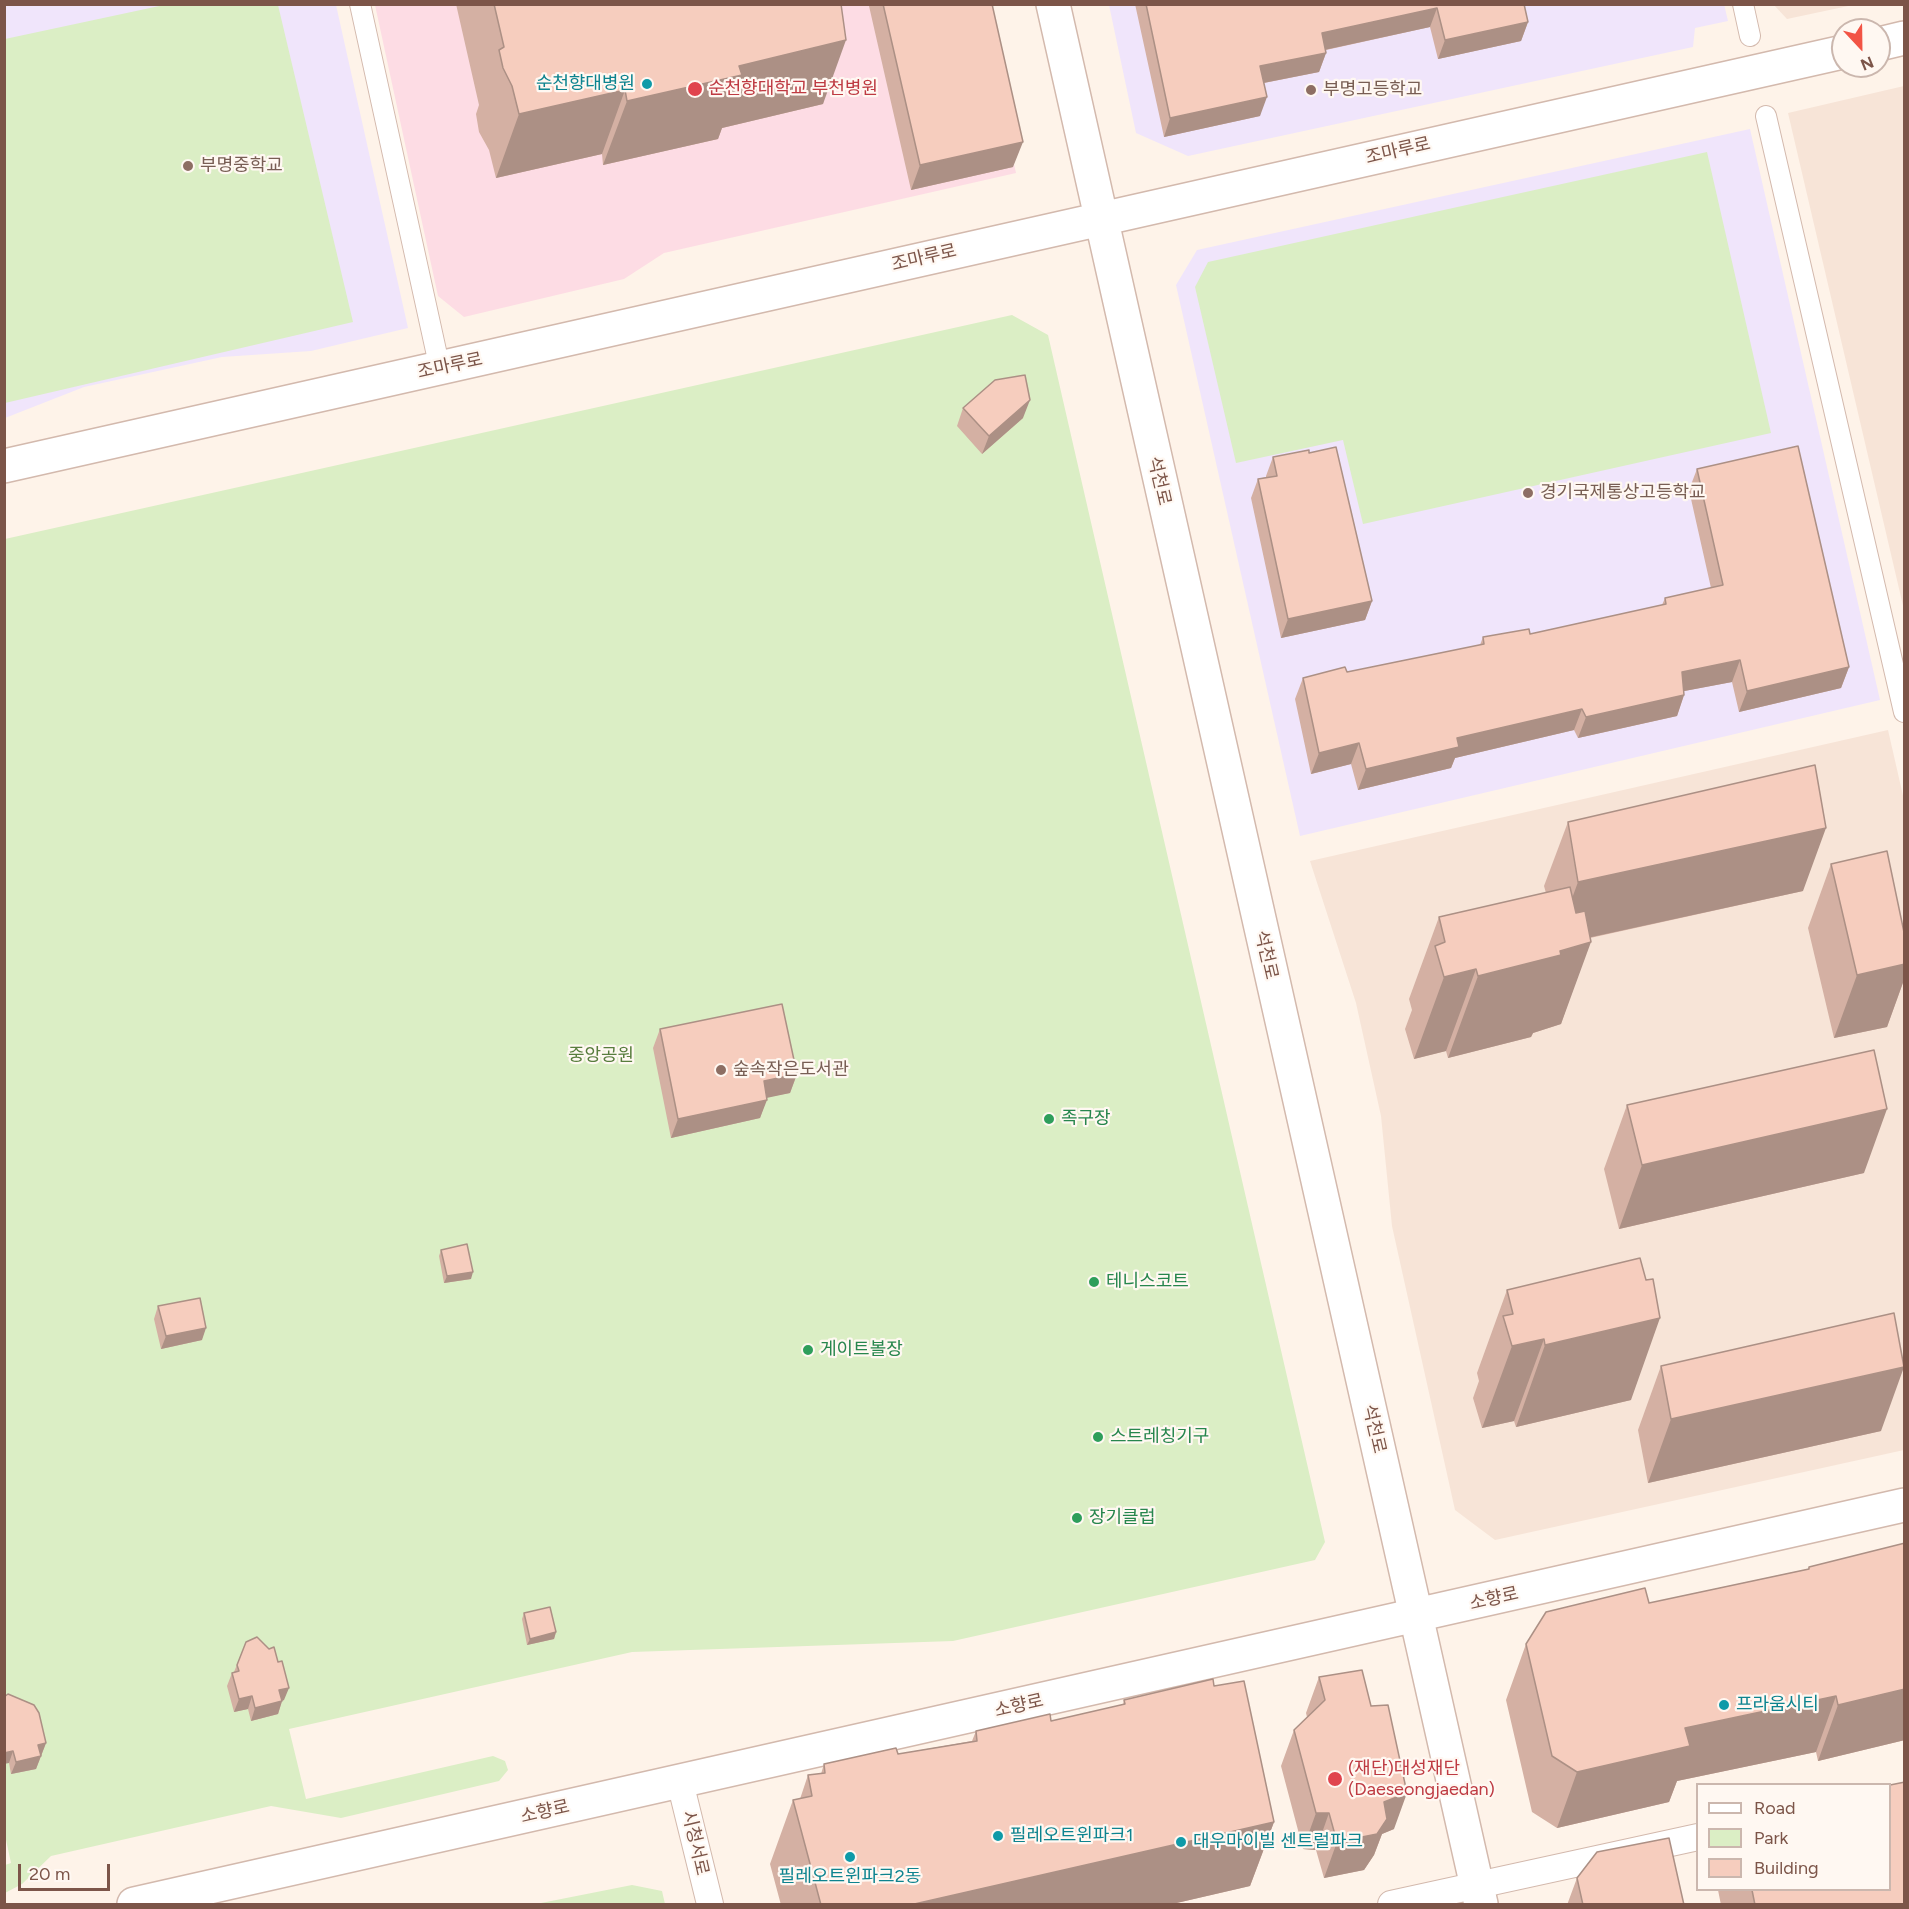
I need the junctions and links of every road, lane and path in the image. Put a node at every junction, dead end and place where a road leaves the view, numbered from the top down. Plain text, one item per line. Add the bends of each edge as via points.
1 (360, 4) edge
2 (1053, 4) edge
3 (1743, 4) edge
4 (1750, 36) dead end
5 (1831, 55) edge
6 (1766, 116) dead end
7 (1100, 218) junction
8 (440, 369) junction
9 (4, 466) edge
10 (1905, 712) edge
11 (1905, 1505) edge
12 (1416, 1617) junction
13 (680, 1782) junction
14 (1696, 1838) edge
15 (1479, 1895) edge
16 (134, 1905) edge
17 (710, 1905) edge
18 (1390, 1905) edge

1 - 8 street
2 - 7 street, 석천로
3 - 4 street
5 - 7 street, 조마루로
6 - 10 street
7 - 8 street, 조마루로
7 - 12 street, 석천로
8 - 9 street, 조마루로
11 - 12 street, 소향로
12 - 13 street, 소향로
12 - 15 street, 석천로
13 - 16 street, 소향로
13 - 17 street, 시청서로
14 - 15 street
15 - 18 street

